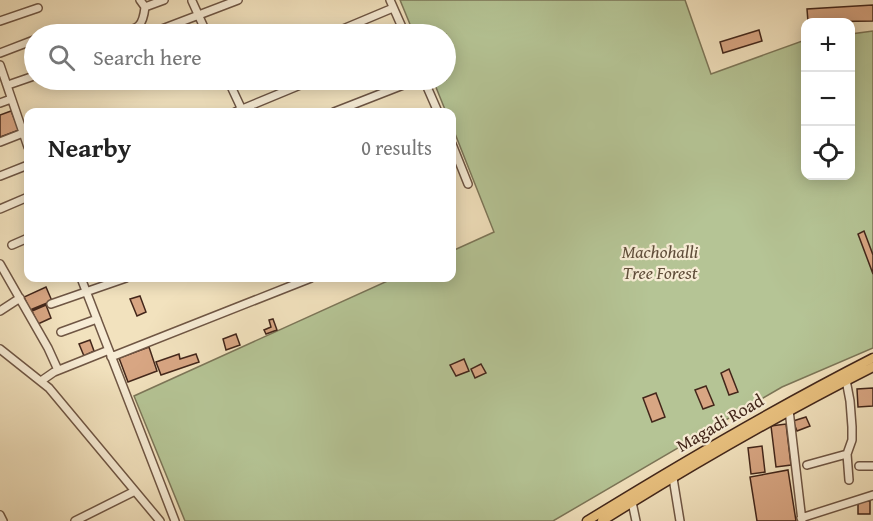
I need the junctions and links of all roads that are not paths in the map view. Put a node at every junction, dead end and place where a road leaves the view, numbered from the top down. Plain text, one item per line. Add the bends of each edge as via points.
1 (140, 0) edge
2 (164, 0) edge
3 (238, 0) edge
4 (390, 0) edge
5 (192, 1) edge
6 (38, 8) dead end
7 (145, 8) junction
8 (393, 8) junction
9 (199, 16) junction
10 (0, 21) edge
11 (141, 24) edge
12 (177, 24) edge
13 (203, 24) edge
14 (355, 24) edge
15 (400, 24) edge
16 (24, 44) edge
17 (0, 53) edge
18 (0, 65) edge
19 (24, 79) edge
20 (8, 85) junction
21 (232, 90) edge
22 (290, 90) edge
23 (390, 90) edge
24 (428, 90) edge
25 (11, 99) junction
26 (0, 103) edge
27 (238, 108) edge
28 (249, 108) edge
29 (344, 108) edge
30 (436, 108) edge
31 (23, 133) joint
32 (0, 142) edge
33 (456, 154) edge
34 (24, 167) edge
35 (0, 176) edge
36 (468, 184) dead end
37 (24, 199) edge
38 (0, 209) edge
39 (24, 240) edge
40 (12, 245) dead end
41 (0, 264) edge
42 (83, 282) edge
43 (115, 282) edge
44 (300, 282) edge
45 (87, 292) junction
46 (20, 298) junction
47 (51, 304) dead end
48 (0, 311) edge
49 (97, 319) junction
50 (61, 332) dead end
51 (0, 349) edge
52 (110, 354) junction
53 (873, 358) edge
54 (873, 367) edge
55 (58, 370) junction
56 (846, 380) junction
57 (41, 381) junction
58 (789, 410) junction
59 (847, 454) junction
60 (807, 465) dead end
61 (873, 465) edge
62 (859, 466) dead end
63 (673, 478) junction
64 (849, 480) dead end
65 (135, 491) junction
66 (873, 495) edge
67 (632, 502) junction
68 (0, 515) edge
69 (802, 519) edge
70 (3, 521) edge
71 (75, 521) edge
72 (160, 521) edge
73 (175, 521) edge
74 (587, 521) edge
75 (602, 521) edge
76 (636, 521) edge
77 (680, 521) edge

1 - 7 street
2 - 7 street
3 - 9 street
4 - 8 street
5 - 9 street
6 - 10 street
7 - 11 street
8 - 14 street
8 - 15 street
9 - 12 street
9 - 13 street
16 - 17 street
18 - 20 street
19 - 20 street
20 - 25 street
21 - 27 street
22 - 28 street
23 - 29 street
24 - 30 street
25 - 26 street
25 - 31 street
31 - 32 street
33 - 36 street
34 - 35 street
37 - 38 street
39 - 40 street
41 - 46 street
42 - 45 street
43 - 45 street
44 - 52 street
45 - 47 street
45 - 49 street
46 - 48 street
46 - 55 street
49 - 50 street
49 - 52 street
51 - 57 street
52 - 55 street
52 - 73 street
53 - 74 main road, Magadi Road via 803,393
54 - 56 main road, Magadi Road
55 - 57 street
56 - 58 main road, Magadi Road
56 - 59 street via 852,440
57 - 65 street
58 - 63 main road, Magadi Road
58 - 69 street
59 - 60 street
59 - 64 street
61 - 62 street
63 - 67 main road, Magadi Road
63 - 77 street
65 - 71 street
65 - 72 street
66 - 69 street
67 - 75 main road, Magadi Road
67 - 76 street
68 - 70 street

